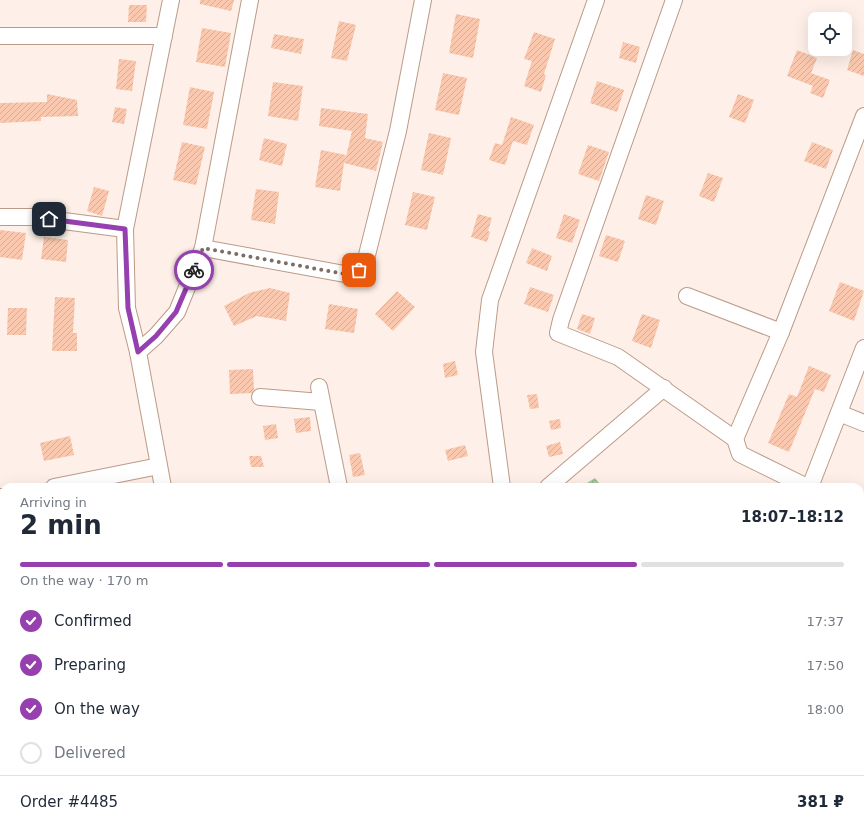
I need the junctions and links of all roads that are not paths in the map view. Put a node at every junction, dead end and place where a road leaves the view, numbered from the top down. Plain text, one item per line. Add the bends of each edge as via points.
1 (171, 0) edge
2 (250, 0) edge
3 (423, 0) edge
4 (596, 0) edge
5 (674, 0) edge
6 (0, 36) edge
7 (164, 36) junction
8 (864, 116) edge
9 (0, 217) edge
10 (125, 229) junction
11 (203, 248) junction
12 (687, 296) dead end
13 (781, 332) junction
14 (864, 348) edge
15 (138, 352) junction
16 (664, 388) junction
17 (260, 397) dead end
18 (839, 413) junction
19 (864, 423) edge
20 (735, 439) junction
21 (159, 466) junction
22 (74, 483) edge
23 (162, 483) edge
24 (338, 483) edge
25 (501, 483) edge
26 (553, 483) edge
27 (789, 483) edge
28 (810, 483) edge

1 - 7 street
2 - 11 street
3 - 11 street via 398,131 366,259 359,270 350,275
4 - 25 street via 490,300 484,352
5 - 16 street via 558,333 618,357
6 - 7 street
7 - 10 street
8 - 13 street
9 - 10 street via 33,217
10 - 15 street via 128,308
11 - 15 street via 176,312 156,336
12 - 13 street
13 - 20 street
14 - 18 street
15 - 21 street
16 - 20 street
16 - 26 street
17 - 24 street via 320,395
18 - 19 street
18 - 28 street
20 - 27 street via 740,454
21 - 22 street
21 - 23 street

